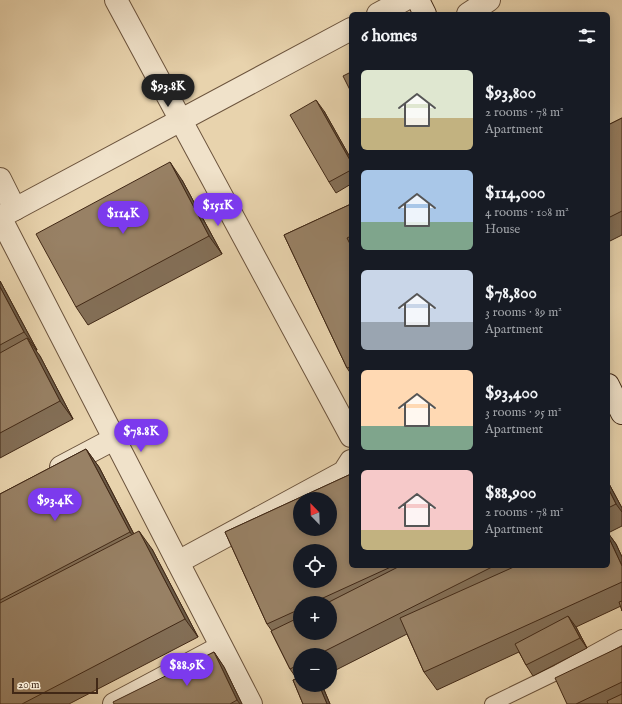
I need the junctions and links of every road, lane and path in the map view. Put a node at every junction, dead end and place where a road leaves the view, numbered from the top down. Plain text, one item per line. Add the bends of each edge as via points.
1 (116, 0) edge
2 (404, 0) edge
3 (418, 0) edge
4 (489, 0) edge
5 (382, 12) edge
6 (424, 12) edge
7 (471, 12) edge
8 (349, 30) edge
9 (180, 121) junction
10 (0, 179) edge
11 (5, 215) edge
12 (610, 389) edge
13 (622, 413) edge
14 (349, 432) edge
15 (114, 439) junction
16 (349, 464) edge
17 (40, 478) edge
18 (178, 562) junction
19 (622, 637) edge
20 (221, 647) junction
21 (114, 704) edge
22 (251, 704) edge
23 (492, 704) edge

1 - 9 street
2 - 5 street
3 - 6 street
4 - 7 street
8 - 9 street
9 - 11 street
9 - 14 street
10 - 11 street
11 - 15 street
12 - 13 street
15 - 17 street
15 - 18 street
16 - 18 street via 344,472
18 - 20 street
19 - 23 lane
20 - 21 street
20 - 22 street

